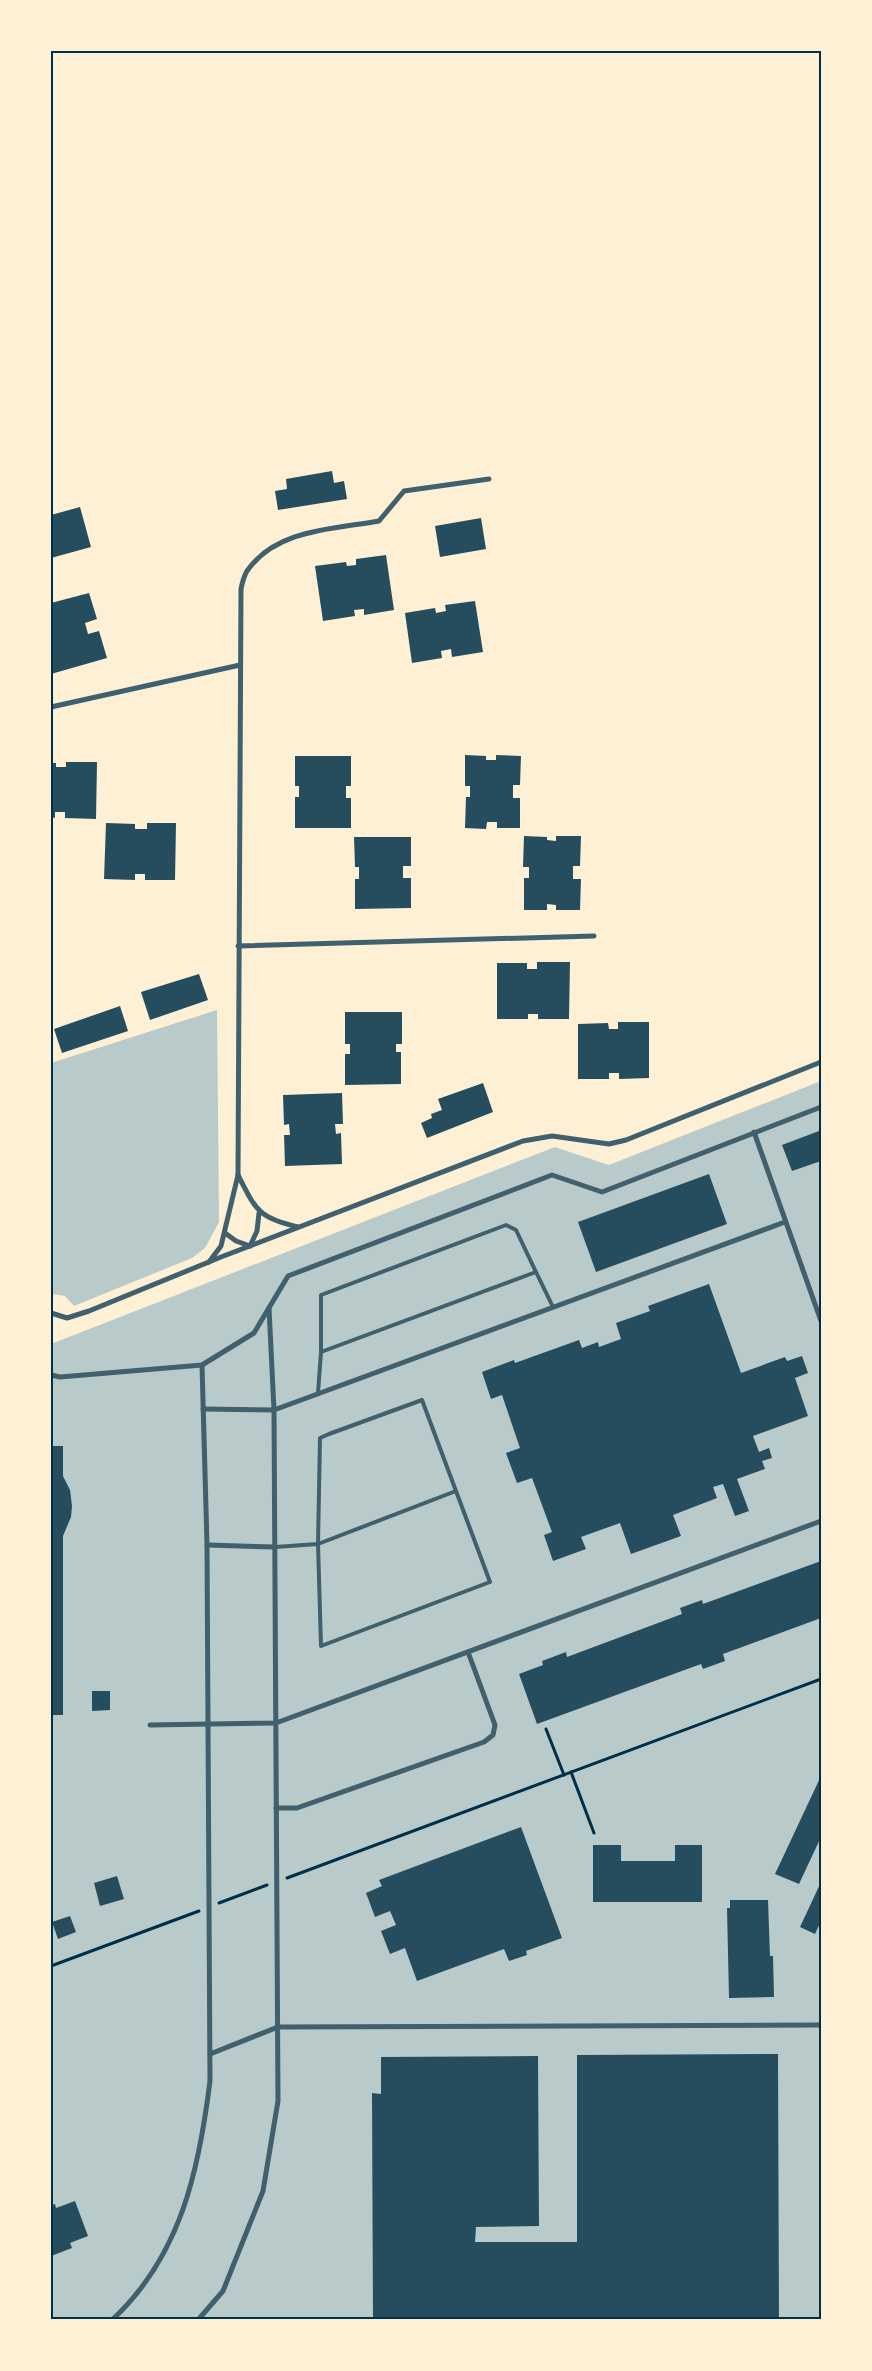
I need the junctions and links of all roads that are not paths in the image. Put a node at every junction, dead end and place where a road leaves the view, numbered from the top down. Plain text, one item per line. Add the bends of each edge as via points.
1 (489, 479) dead end
2 (240, 665) junction
3 (51, 707) edge
4 (594, 936) dead end
5 (238, 946) junction
6 (821, 1062) edge
7 (821, 1107) edge
8 (754, 1132) junction
9 (238, 1175) junction
10 (259, 1213) junction
11 (786, 1222) junction
12 (299, 1227) junction
13 (225, 1233) junction
14 (250, 1246) junction
15 (209, 1262) junction
16 (536, 1272) junction
17 (553, 1307) junction
18 (269, 1308) junction
19 (51, 1313) edge
20 (821, 1321) edge
21 (321, 1352) junction
22 (202, 1365) junction
23 (51, 1375) edge
24 (318, 1393) junction
25 (203, 1409) junction
26 (274, 1410) junction
27 (456, 1491) junction
28 (821, 1520) edge
29 (318, 1544) junction
30 (206, 1545) junction
31 (275, 1547) junction
32 (468, 1652) junction
33 (276, 1723) junction
34 (208, 1724) junction
35 (150, 1725) dead end
36 (276, 1808) junction
37 (821, 2025) edge
38 (278, 2027) junction
39 (210, 2054) junction
40 (112, 2320) edge
41 (198, 2320) edge

1 - 2 street via 404,491 379,521 292,536 267,550 246,572 240,589
2 - 3 street
2 - 5 street
4 - 5 street
5 - 9 street
6 - 12 street via 626,1140 609,1144 552,1136 523,1141
7 - 8 street
8 - 11 street
8 - 18 street via 602,1192 552,1175 288,1276
9 - 10 street
9 - 13 street
10 - 12 street via 276,1222
10 - 14 street via 257,1230
11 - 17 street
11 - 20 street
12 - 14 street
13 - 14 street
13 - 15 street via 221,1246
14 - 15 street
15 - 19 street via 89,1311 67,1318
16 - 17 lane
16 - 21 lane
16 - 21 lane via 516,1230 506,1225 322,1295
17 - 24 street
18 - 22 street via 254,1332
18 - 26 street
21 - 24 lane
22 - 23 street via 60,1377
22 - 25 street
24 - 26 street
25 - 26 street
25 - 30 street
26 - 31 street
27 - 29 lane
27 - 29 lane via 422,1400 329,1434 320,1438
27 - 29 lane via 490,1582 321,1646
28 - 32 street
29 - 31 lane
30 - 31 street
30 - 34 street
31 - 33 street
32 - 33 street
32 - 36 street via 495,1725 494,1735 484,1742 297,1808
33 - 34 street
33 - 36 street
34 - 35 street
34 - 39 street
36 - 38 street
37 - 38 street
38 - 39 street
38 - 41 street via 278,2101 262,2191 223,2291
39 - 40 street via 203,2139 187,2200 164,2256

